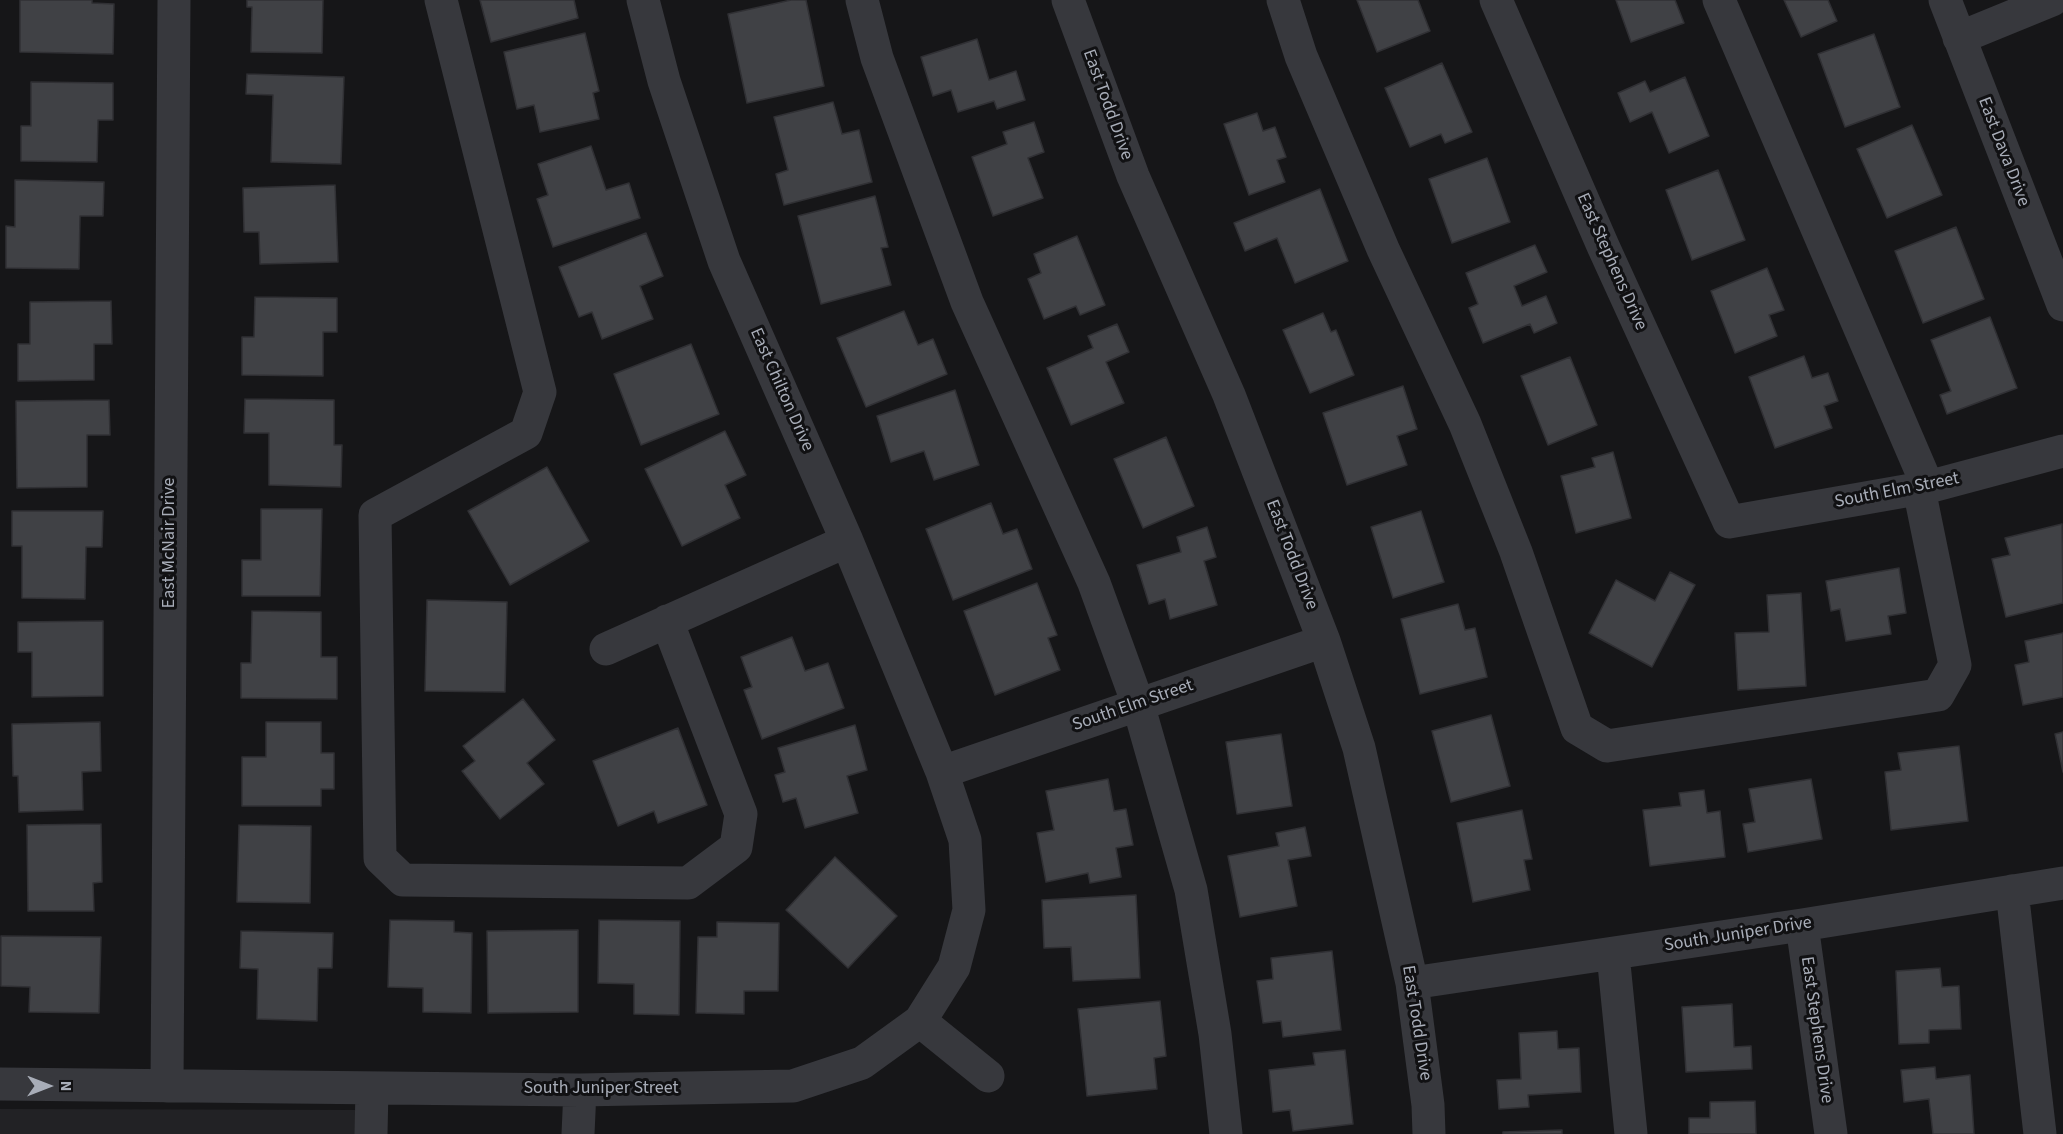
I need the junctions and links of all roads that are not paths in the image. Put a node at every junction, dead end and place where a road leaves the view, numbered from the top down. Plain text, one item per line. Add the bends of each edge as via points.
1 (174, 0) edge
2 (441, 0) edge
3 (644, 0) edge
4 (862, 0) edge
5 (1068, 0) edge
6 (1283, 0) edge
7 (1496, 0) edge
8 (1719, 0) edge
9 (1945, 0) edge
10 (2052, 0) edge
11 (1959, 38) junction
12 (2063, 304) edge
13 (2063, 451) edge
14 (1924, 488) junction
15 (1730, 522) joint
16 (847, 541) junction
17 (667, 621) junction
18 (1324, 641) junction
19 (606, 649) dead end
20 (1138, 704) junction
21 (942, 771) junction
22 (2063, 883) edge
23 (2012, 891) junction
24 (1802, 925) junction
25 (1613, 954) junction
26 (1412, 984) junction
27 (920, 1021) junction
28 (988, 1076) dead end
29 (0, 1084) edge
30 (167, 1086) junction
31 (372, 1089) junction
32 (580, 1090) junction
33 (371, 1134) edge
34 (578, 1134) edge
35 (1226, 1134) edge
36 (1429, 1134) edge
37 (1630, 1134) edge
38 (1831, 1134) edge
39 (2040, 1134) edge

1 - 30 street, East McNair Drive
2 - 17 street via 540,392 526,433 375,515 380,858 403,880 688,883 736,847 741,814
3 - 16 street, East Chilton Drive via 664,81 724,261
4 - 20 street via 878,58 967,302 1094,583
5 - 18 street, East Todd Drive via 1133,176 1229,395
6 - 14 street via 1301,56 1383,249 1469,435 1516,552 1576,728 1607,746 1938,695 1955,665
7 - 15 street, East Stephens Drive
8 - 14 street
9 - 11 street, East Dava Drive
10 - 11 street
11 - 12 street, East Dava Drive
13 - 14 street, South Elm Street
14 - 15 street, South Elm Street
16 - 17 street
16 - 21 street, East Chilton Drive
17 - 19 street
18 - 20 street, South Elm Street
18 - 26 street, East Todd Drive via 1359,748
20 - 21 street, South Elm Street
20 - 35 street via 1191,890 1215,1034
21 - 27 street, South Juniper Street via 965,840 969,910 954,967
22 - 23 street, South Juniper Drive
23 - 24 street, South Juniper Drive
23 - 39 street
24 - 25 street, South Juniper Drive
24 - 38 street, East Stephens Drive
25 - 26 street, South Juniper Drive
25 - 37 street
26 - 36 street, East Todd Drive
27 - 28 street
27 - 32 street, South Juniper Street via 862,1063 793,1086
29 - 30 street, South Juniper Street
30 - 31 street, South Juniper Street
31 - 32 street, South Juniper Street
31 - 33 street
32 - 34 street

